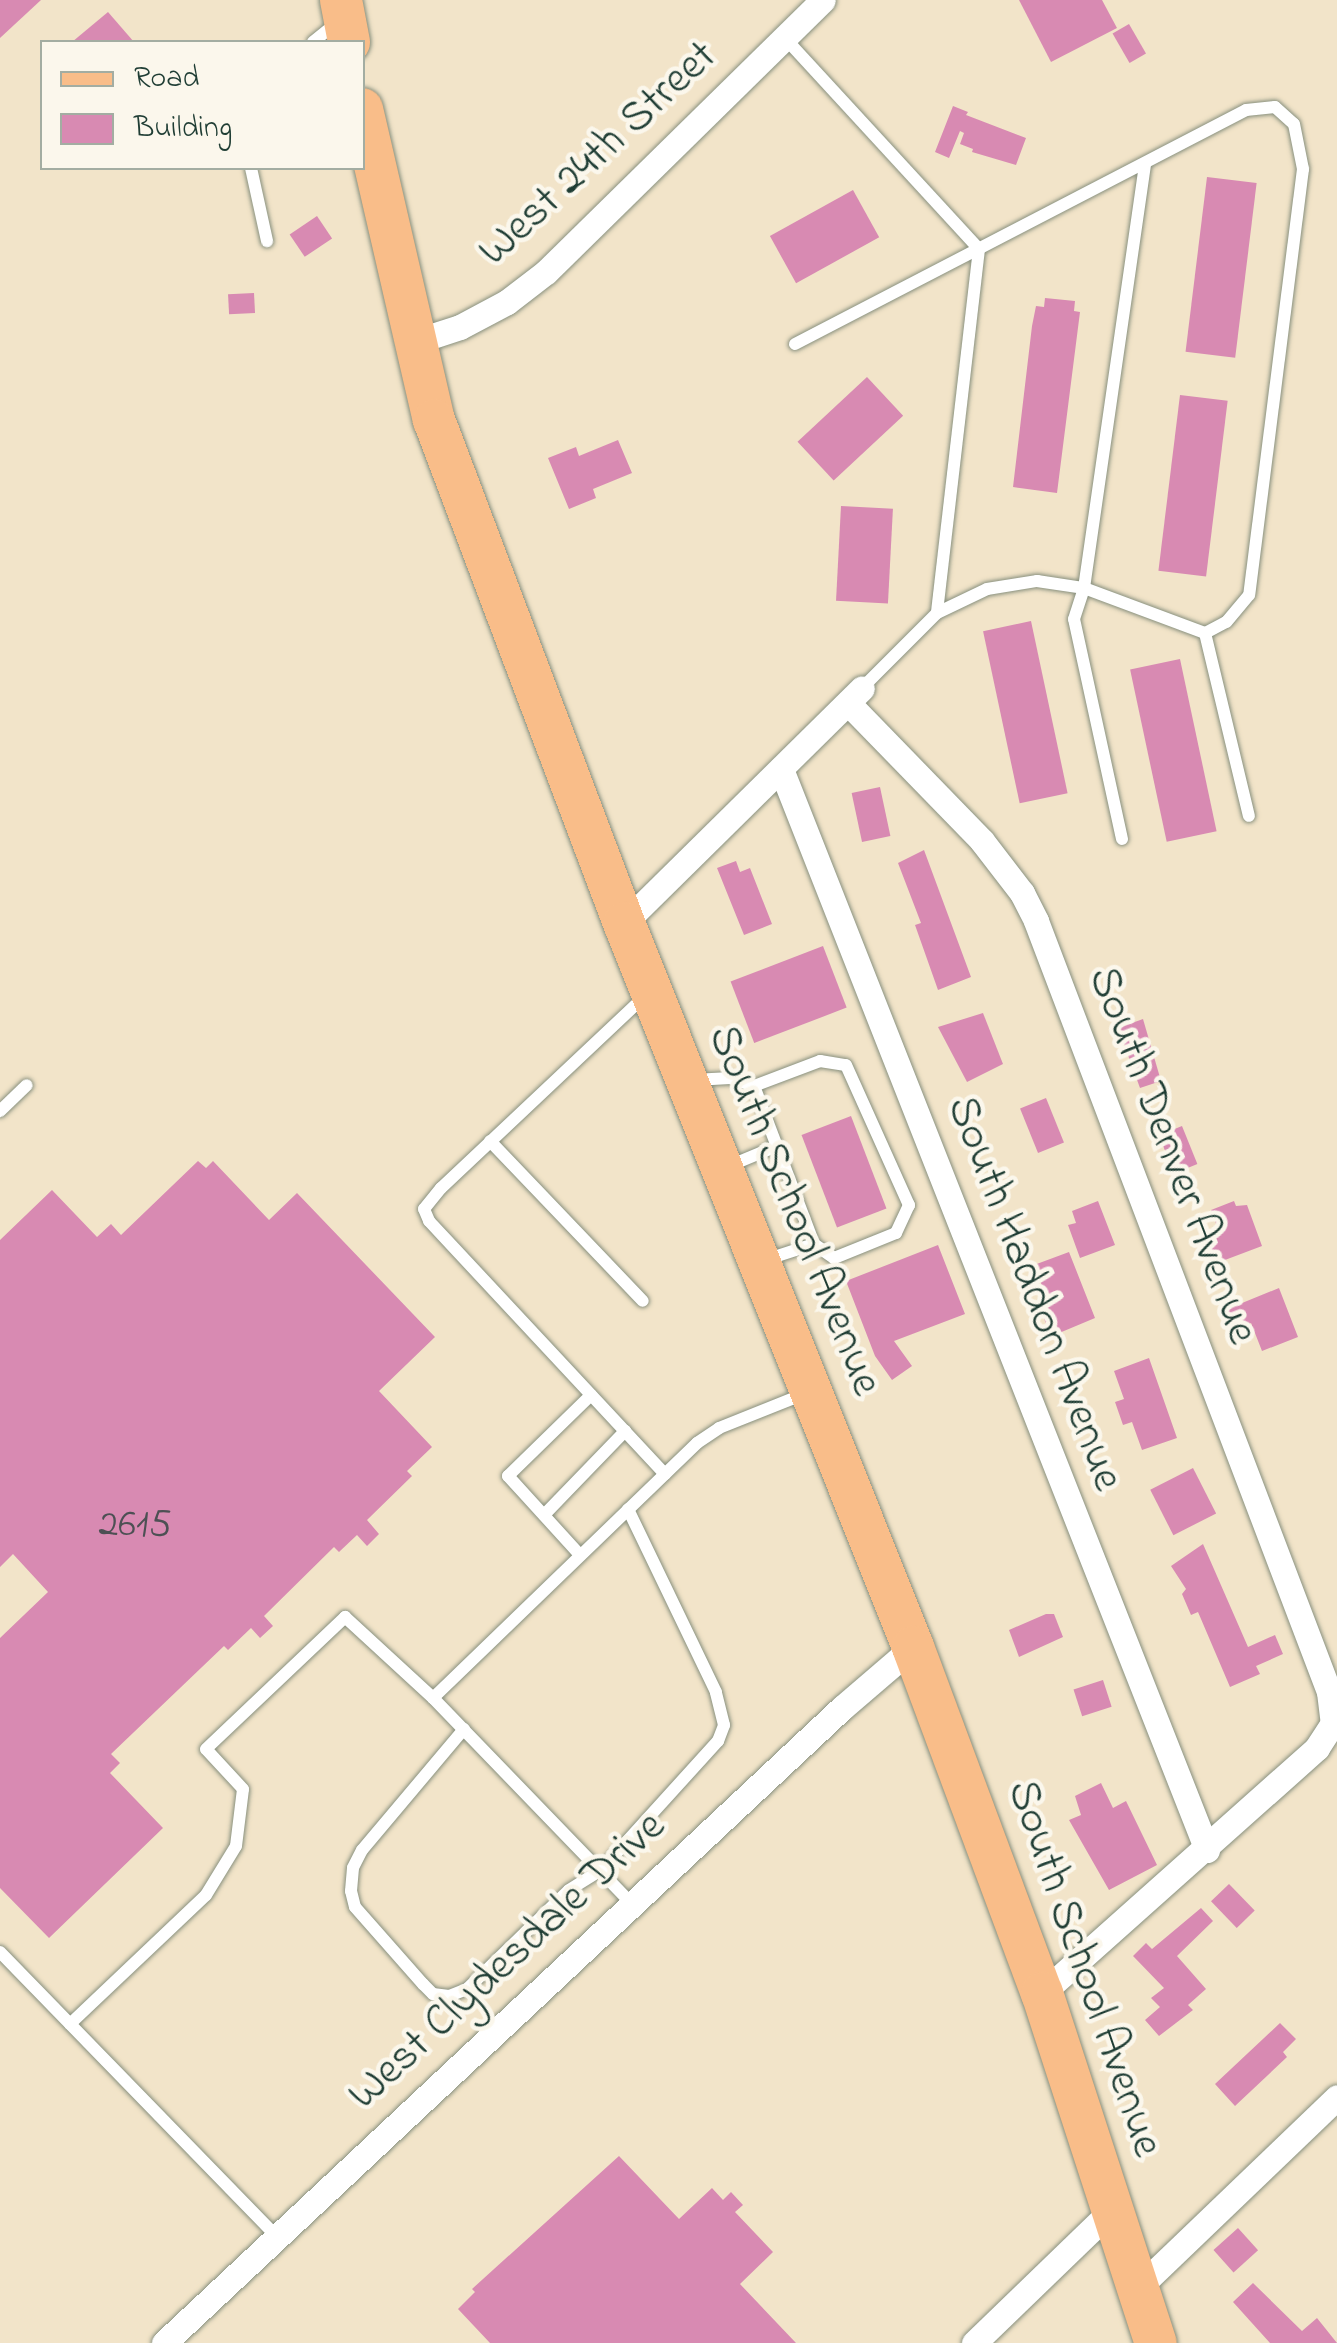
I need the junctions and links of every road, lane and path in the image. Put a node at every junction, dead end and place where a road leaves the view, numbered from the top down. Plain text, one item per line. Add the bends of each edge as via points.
1 (823, 0) edge
2 (784, 37) junction
3 (365, 122) edge
4 (1145, 165) junction
5 (251, 170) edge
6 (268, 241) dead end
7 (979, 249) junction
8 (414, 342) junction
9 (795, 344) dead end
10 (1084, 588) junction
11 (937, 614) junction
12 (1205, 633) junction
13 (855, 696) junction
14 (781, 769) junction
15 (1249, 816) dead end
16 (1122, 839) dead end
17 (624, 923) junction
18 (651, 990) junction
19 (687, 1080) junction
20 (27, 1085) dead end
21 (754, 1086) junction
22 (0, 1112) edge
23 (490, 1142) junction
24 (776, 1146) junction
25 (722, 1168) junction
26 (814, 1244) junction
27 (760, 1262) junction
28 (643, 1301) dead end
29 (811, 1391) junction
30 (591, 1395) junction
31 (625, 1431) junction
32 (665, 1474) junction
33 (628, 1509) junction
34 (544, 1515) junction
35 (580, 1555) junction
36 (913, 1647) junction
37 (433, 1698) junction
38 (464, 1729) junction
39 (1206, 1850) junction
40 (600, 1871) junction
41 (632, 1904) junction
42 (0, 1952) edge
43 (1042, 1994) junction
44 (70, 2024) junction
45 (1337, 2097) edge
46 (1114, 2208) junction
47 (278, 2238) junction
48 (1139, 2287) junction
49 (164, 2343) edge
50 (974, 2343) edge
51 (1156, 2343) edge

1 - 2 street, West 24th Street
2 - 7 lane
2 - 8 street, West 24th Street via 546,272 460,328
3 - 8 main road, South School Avenue
4 - 7 lane
4 - 10 lane
4 - 12 lane via 1246,110 1276,108 1294,124 1303,169 1249,595 1226,622
5 - 6 lane
7 - 9 lane
7 - 11 lane
8 - 17 main road, South School Avenue via 434,420
10 - 11 lane via 1037,581 987,589
10 - 12 lane
10 - 16 lane via 1074,619
11 - 13 lane
12 - 15 lane
13 - 14 street
13 - 39 street, South Denver Avenue via 982,841 1036,920 1329,1692 1334,1723 1317,1748
14 - 17 street
14 - 39 street, South Haddon Avenue
17 - 18 main road, South School Avenue
18 - 19 main road, South School Avenue
18 - 23 lane
19 - 21 lane via 730,1078
19 - 25 main road, South School Avenue
20 - 22 lane
21 - 24 lane
21 - 26 lane via 820,1061 846,1065 909,1205 896,1233 865,1246 834,1258
23 - 28 lane
23 - 30 lane via 428,1200 425,1215
24 - 25 lane
24 - 26 lane
25 - 27 main road, South School Avenue
26 - 27 lane
27 - 29 main road, South School Avenue
29 - 32 lane via 719,1428
29 - 36 main road, South School Avenue
30 - 31 lane
30 - 34 lane via 508,1476
31 - 32 lane
31 - 34 lane
32 - 33 lane
33 - 35 lane
33 - 40 lane via 716,1692 724,1725 718,1742
34 - 35 lane
35 - 37 lane
36 - 41 street, West Clydesdale Drive
36 - 43 main road, South School Avenue
37 - 38 lane
37 - 44 lane via 344,1616 206,1749 243,1789 236,1846 206,1894
38 - 40 lane
38 - 40 lane via 353,1868 356,1907 422,1984 448,1996 467,1989 569,1890
39 - 43 street
40 - 41 lane
41 - 47 street, West Clydesdale Drive
42 - 44 lane
43 - 46 main road, South School Avenue
44 - 47 lane
45 - 48 street
46 - 48 main road, South School Avenue
46 - 50 street
47 - 49 street, West Clydesdale Drive
48 - 51 main road, South School Avenue

